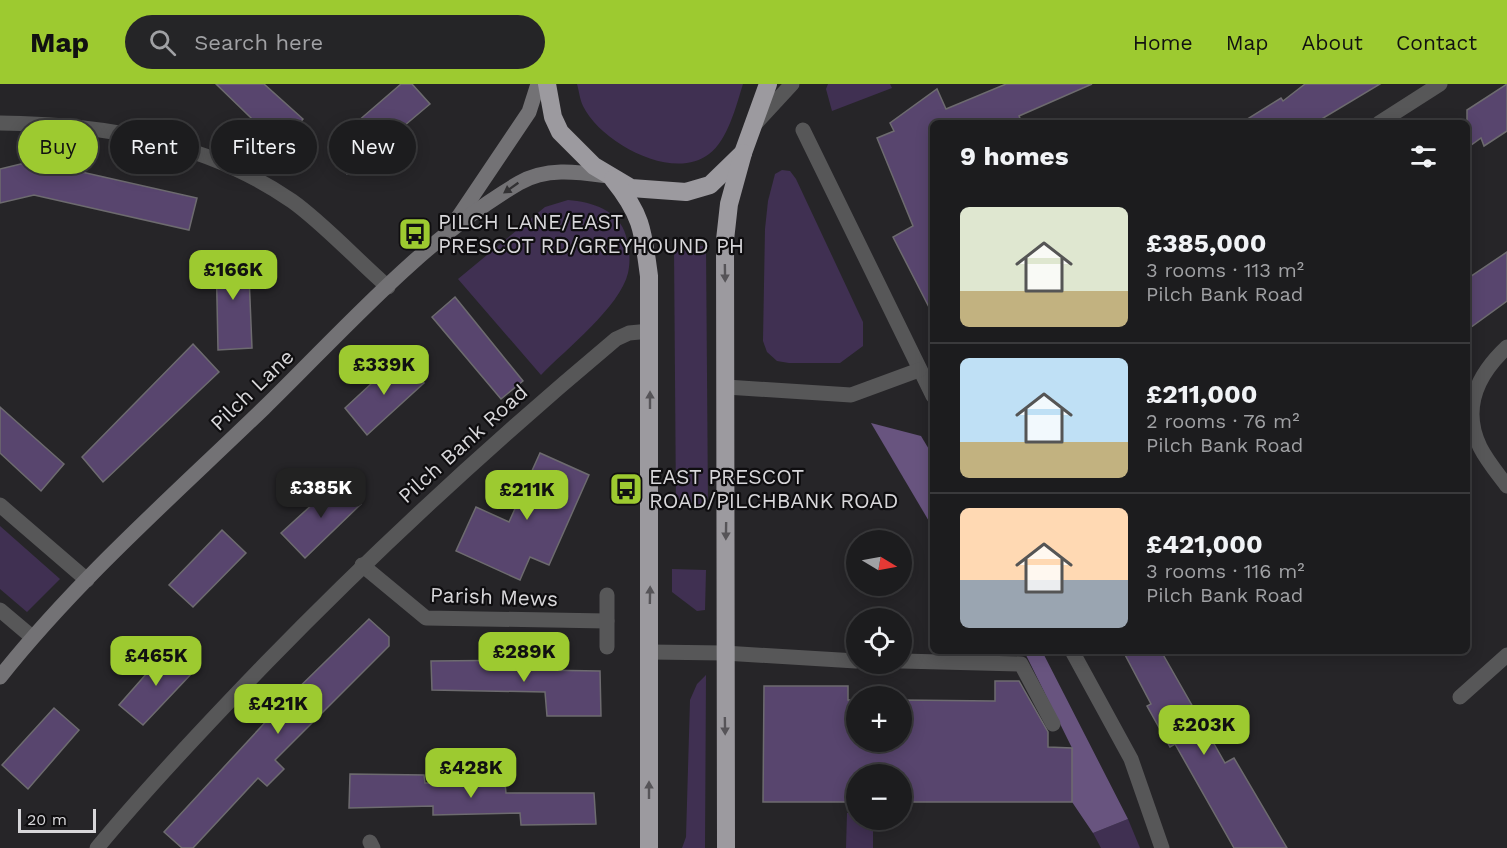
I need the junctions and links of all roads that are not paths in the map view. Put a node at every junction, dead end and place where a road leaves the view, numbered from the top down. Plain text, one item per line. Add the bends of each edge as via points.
1 (538, 84) edge
2 (548, 84) edge
3 (768, 84) edge
4 (792, 84) edge
5 (1440, 84) edge
6 (1384, 120) edge
7 (0, 123) edge
8 (756, 123) junction
9 (803, 130) dead end
10 (743, 153) junction
11 (610, 177) junction
12 (448, 232) junction
13 (388, 287) junction
14 (650, 331) junction
15 (1507, 347) edge
16 (918, 370) junction
17 (726, 387) junction
18 (930, 391) edge
19 (1470, 406) edge
20 (1470, 413) edge
21 (1507, 486) edge
22 (0, 505) edge
23 (362, 565) junction
24 (87, 580) junction
25 (607, 595) dead end
26 (0, 610) edge
27 (607, 621) junction
28 (32, 637) junction
29 (607, 647) dead end
30 (650, 652) junction
31 (724, 653) junction
32 (1073, 654) edge
33 (1507, 655) edge
34 (846, 661) edge
35 (912, 661) edge
36 (0, 677) edge
37 (1460, 696) dead end
38 (1053, 724) dead end
39 (101, 847) edge
40 (649, 848) edge
41 (726, 848) edge
42 (1162, 848) edge

1 - 12 street, Pilch Lane via 529,112
2 - 11 highway via 553,117 560,132
3 - 8 highway
4 - 8 street
5 - 6 street
7 - 13 street via 132,134 212,157 292,202
8 - 10 highway
9 - 16 street
10 - 11 highway via 710,184 686,192 631,188
10 -> 17 highway via 729,204 725,240
11 -> 12 street, Pilch Lane via 546,172 520,182
11 - 14 highway via 633,204 640,222 649,276
12 - 13 street, Pilch Lane
13 - 24 street, Pilch Lane
14 - 23 street, Pilch Bank Road via 628,333 616,339 529,412
30 -> 14 highway
15 - 19 street via 1479,380
16 - 17 street via 851,394
16 - 18 street
17 -> 31 highway
20 - 21 street via 1479,446
22 - 24 street
23 - 27 street, Parish Mews via 418,614 433,620
23 - 39 street, Pilch Bank Road via 198,734
24 - 28 street, Pilch Lane
25 - 27 street
26 - 28 street
27 - 29 street
28 - 36 street, Pilch Lane
30 - 31 street
40 -> 30 highway
31 - 34 street
31 -> 41 highway
32 - 42 street via 1131,759
33 - 37 street
35 - 38 street via 1022,664

